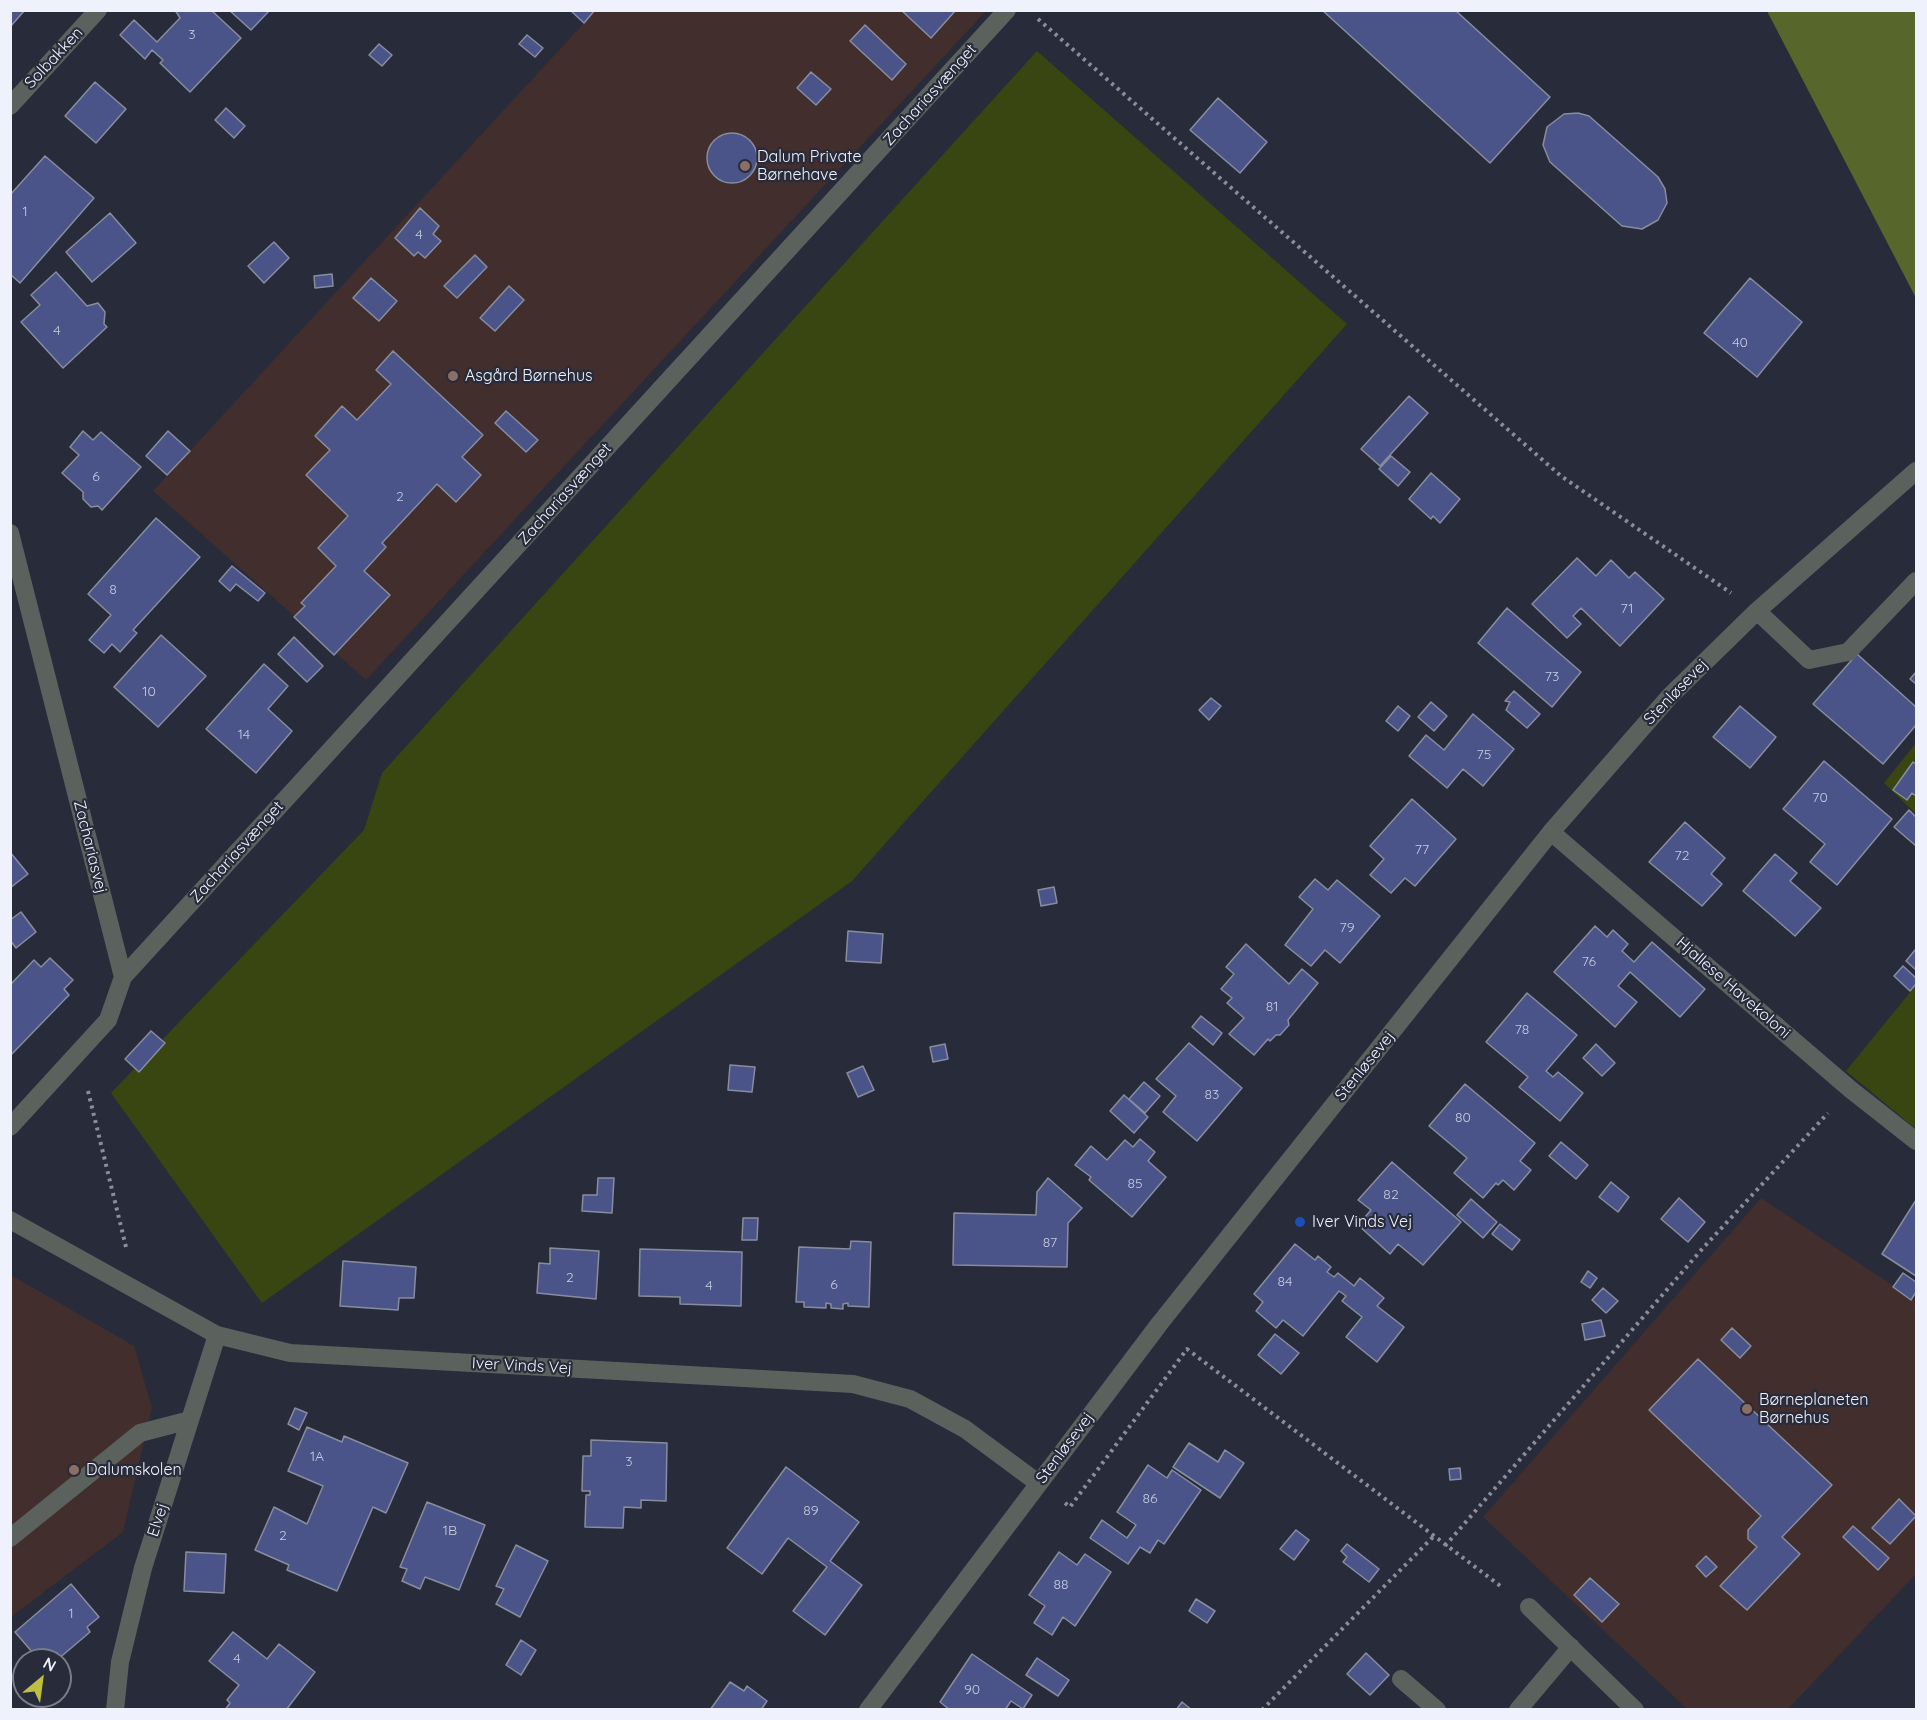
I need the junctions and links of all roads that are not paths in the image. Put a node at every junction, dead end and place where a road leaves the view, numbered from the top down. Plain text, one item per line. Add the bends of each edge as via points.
1 (98, 10) edge
2 (1007, 10) edge
3 (10, 106) edge
4 (1917, 471) edge
5 (10, 533) edge
6 (1917, 581) edge
7 (1757, 611) junction
8 (1551, 832) junction
9 (123, 977) junction
10 (10, 1127) edge
11 (1917, 1141) edge
12 (10, 1220) edge
13 (217, 1335) junction
14 (190, 1419) junction
15 (1038, 1483) junction
16 (10, 1538) edge
17 (1529, 1607) road end
18 (1571, 1647) junction
19 (1401, 1679) dead end
20 (115, 1710) edge
21 (868, 1710) edge
22 (1437, 1710) edge
23 (1518, 1710) edge
24 (1635, 1710) edge

1 - 3 street, Solbakken
2 - 9 street, Zachariasvænget
4 - 7 street, Stenløsevej
5 - 9 street, Zachariasvej
6 - 7 street via 1848,652 1809,660
7 - 8 street, Stenløsevej via 1670,696
8 - 11 street, Hjallese Havekoloni via 1850,1089
8 - 15 street, Stenløsevej via 1160,1323
9 - 10 street via 108,1020
12 - 13 street, Iver Vinds Vej
13 - 14 street, Elvej
13 - 15 street, Iver Vinds Vej via 290,1353 853,1384 910,1399 965,1429
14 - 16 street via 140,1433
14 - 20 street, Elvej via 143,1568 120,1662
15 - 21 street, Stenløsevej
17 - 18 street
18 - 23 street
18 - 24 street
19 - 22 street

